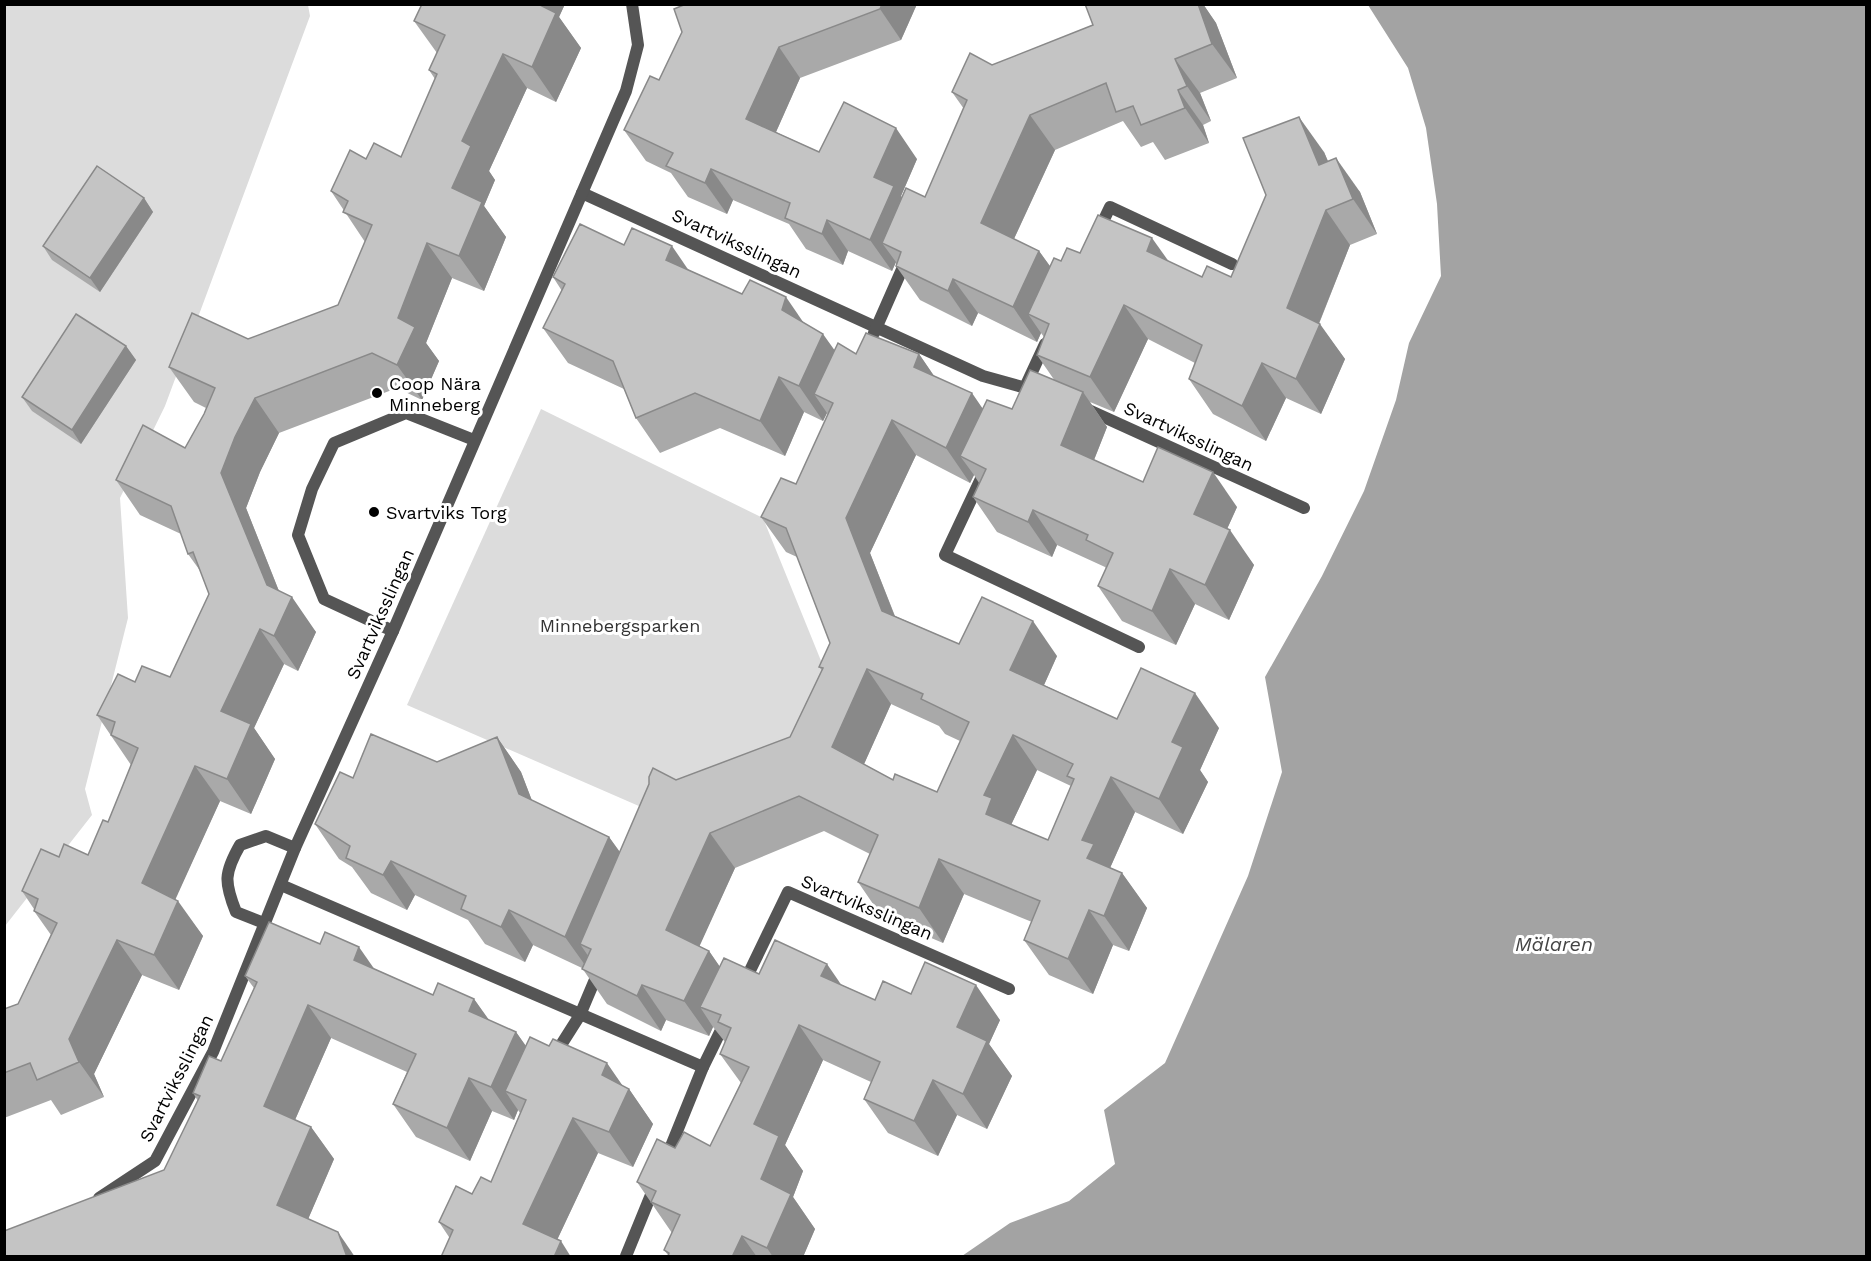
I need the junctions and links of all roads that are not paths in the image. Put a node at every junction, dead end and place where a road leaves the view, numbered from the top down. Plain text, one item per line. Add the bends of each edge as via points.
1 (632, 4) edge
2 (582, 193) junction
3 (1095, 239) edge
4 (914, 242) edge
5 (1232, 264) dead end
6 (877, 327) junction
7 (1049, 334) edge
8 (867, 349) edge
9 (1022, 393) junction
10 (1047, 394) edge
11 (1070, 401) edge
12 (474, 440) junction
13 (989, 461) edge
14 (1304, 508) dead end
15 (393, 631) junction
16 (1139, 647) edge
17 (295, 848) junction
18 (281, 885) junction
19 (264, 923) junction
20 (602, 962) edge
21 (1010, 989) dead end
22 (580, 1015) junction
23 (704, 1066) junction
24 (545, 1071) edge
25 (83, 1206) edge
26 (627, 1257) edge

1 - 2 street, Svartviksslingan via 638,45 635,57 626,91
2 - 6 street, Svartviksslingan
2 - 12 street, Svartviksslingan
3 - 5 street via 1110,207
4 - 6 street
6 - 8 street
6 - 9 street, Svartviksslingan
7 - 9 street
9 - 10 street, Svartviksslingan
11 - 14 street, Svartviksslingan
12 - 15 street, Svartviksslingan
12 - 15 street via 406,413 334,443 312,489 298,535 324,599
13 - 16 street via 945,555
15 - 17 street, Svartviksslingan
17 - 18 street, Svartviksslingan
17 - 19 street via 266,836 240,845 227,868 228,892 236,912
18 - 19 street, Svartviksslingan
18 - 22 street
19 - 25 street, Svartviksslingan via 213,1052 155,1161
20 - 22 street
21 - 23 street, Svartviksslingan via 788,892
22 - 23 street
22 - 24 street
23 - 26 street, Svartviksslingan

